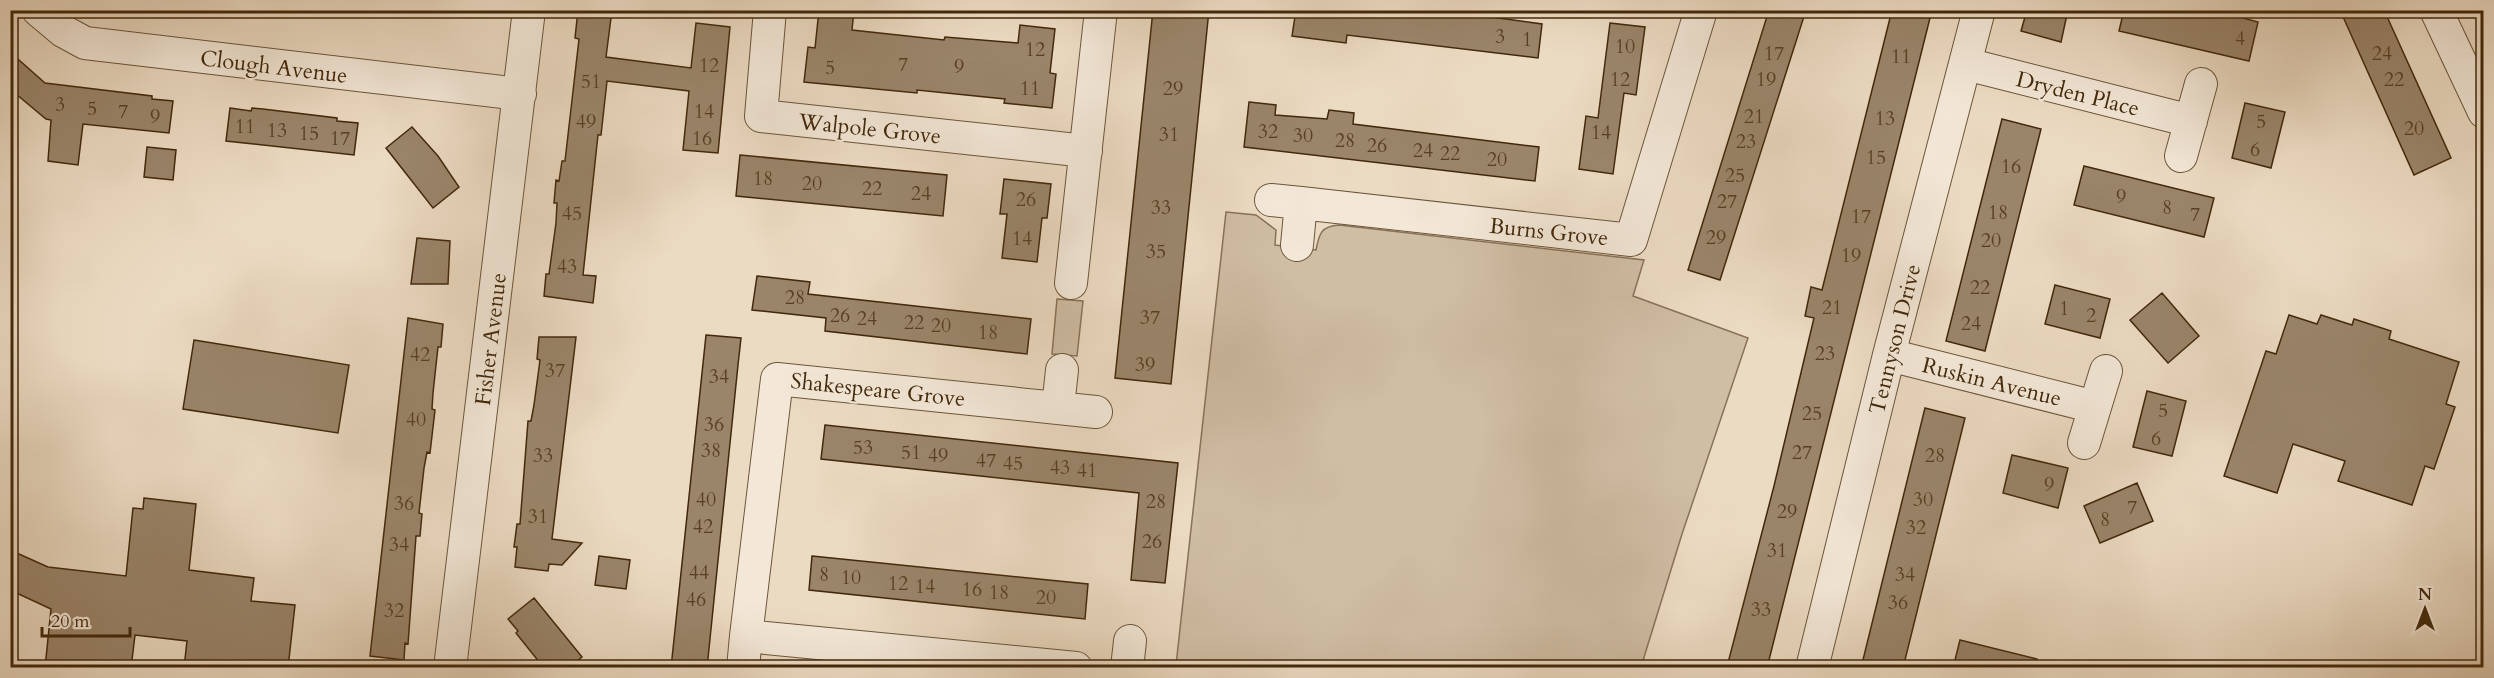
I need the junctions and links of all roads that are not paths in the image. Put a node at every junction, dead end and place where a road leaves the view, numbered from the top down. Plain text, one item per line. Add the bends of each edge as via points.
1 (38, 10) edge
2 (529, 10) edge
3 (770, 10) edge
4 (1101, 10) edge
5 (1701, 10) edge
6 (1979, 10) edge
7 (2436, 10) edge
8 (1966, 64) junction
9 (2201, 84) dead end
10 (520, 94) junction
11 (2484, 112) edge
12 (2191, 121) junction
13 (1086, 151) junction
14 (2181, 156) dead end
15 (1296, 245) dead end
16 (1071, 283) dead end
17 (1889, 355) junction
18 (1062, 370) dead end
19 (2106, 371) dead end
20 (1058, 407) junction
21 (2095, 407) junction
22 (1096, 412) dead end
23 (2084, 443) dead end
24 (746, 636) junction
25 (450, 668) edge
26 (743, 668) edge
27 (1076, 668) edge
28 (1812, 668) edge

1 - 10 street, Clough Avenue via 85,43
2 - 10 street, Fisher Avenue
3 - 13 street, Walpole Grove via 761,117
4 - 13 street
5 - 15 street, Burns Grove via 1631,240 1286,201
6 - 8 street, Tennyson Drive
7 - 11 street
8 - 12 street, Dryden Place
8 - 17 street, Tennyson Drive
9 - 12 street
10 - 25 street, Fisher Avenue
12 - 14 street
13 - 16 street
17 - 21 street, Ruskin Avenue
17 - 28 street, Tennyson Drive
18 - 20 street
19 - 21 street
20 - 22 street, Shakespeare Grove
20 - 24 street, Shakespeare Grove via 777,379
21 - 23 street
24 - 26 street
24 - 27 street

